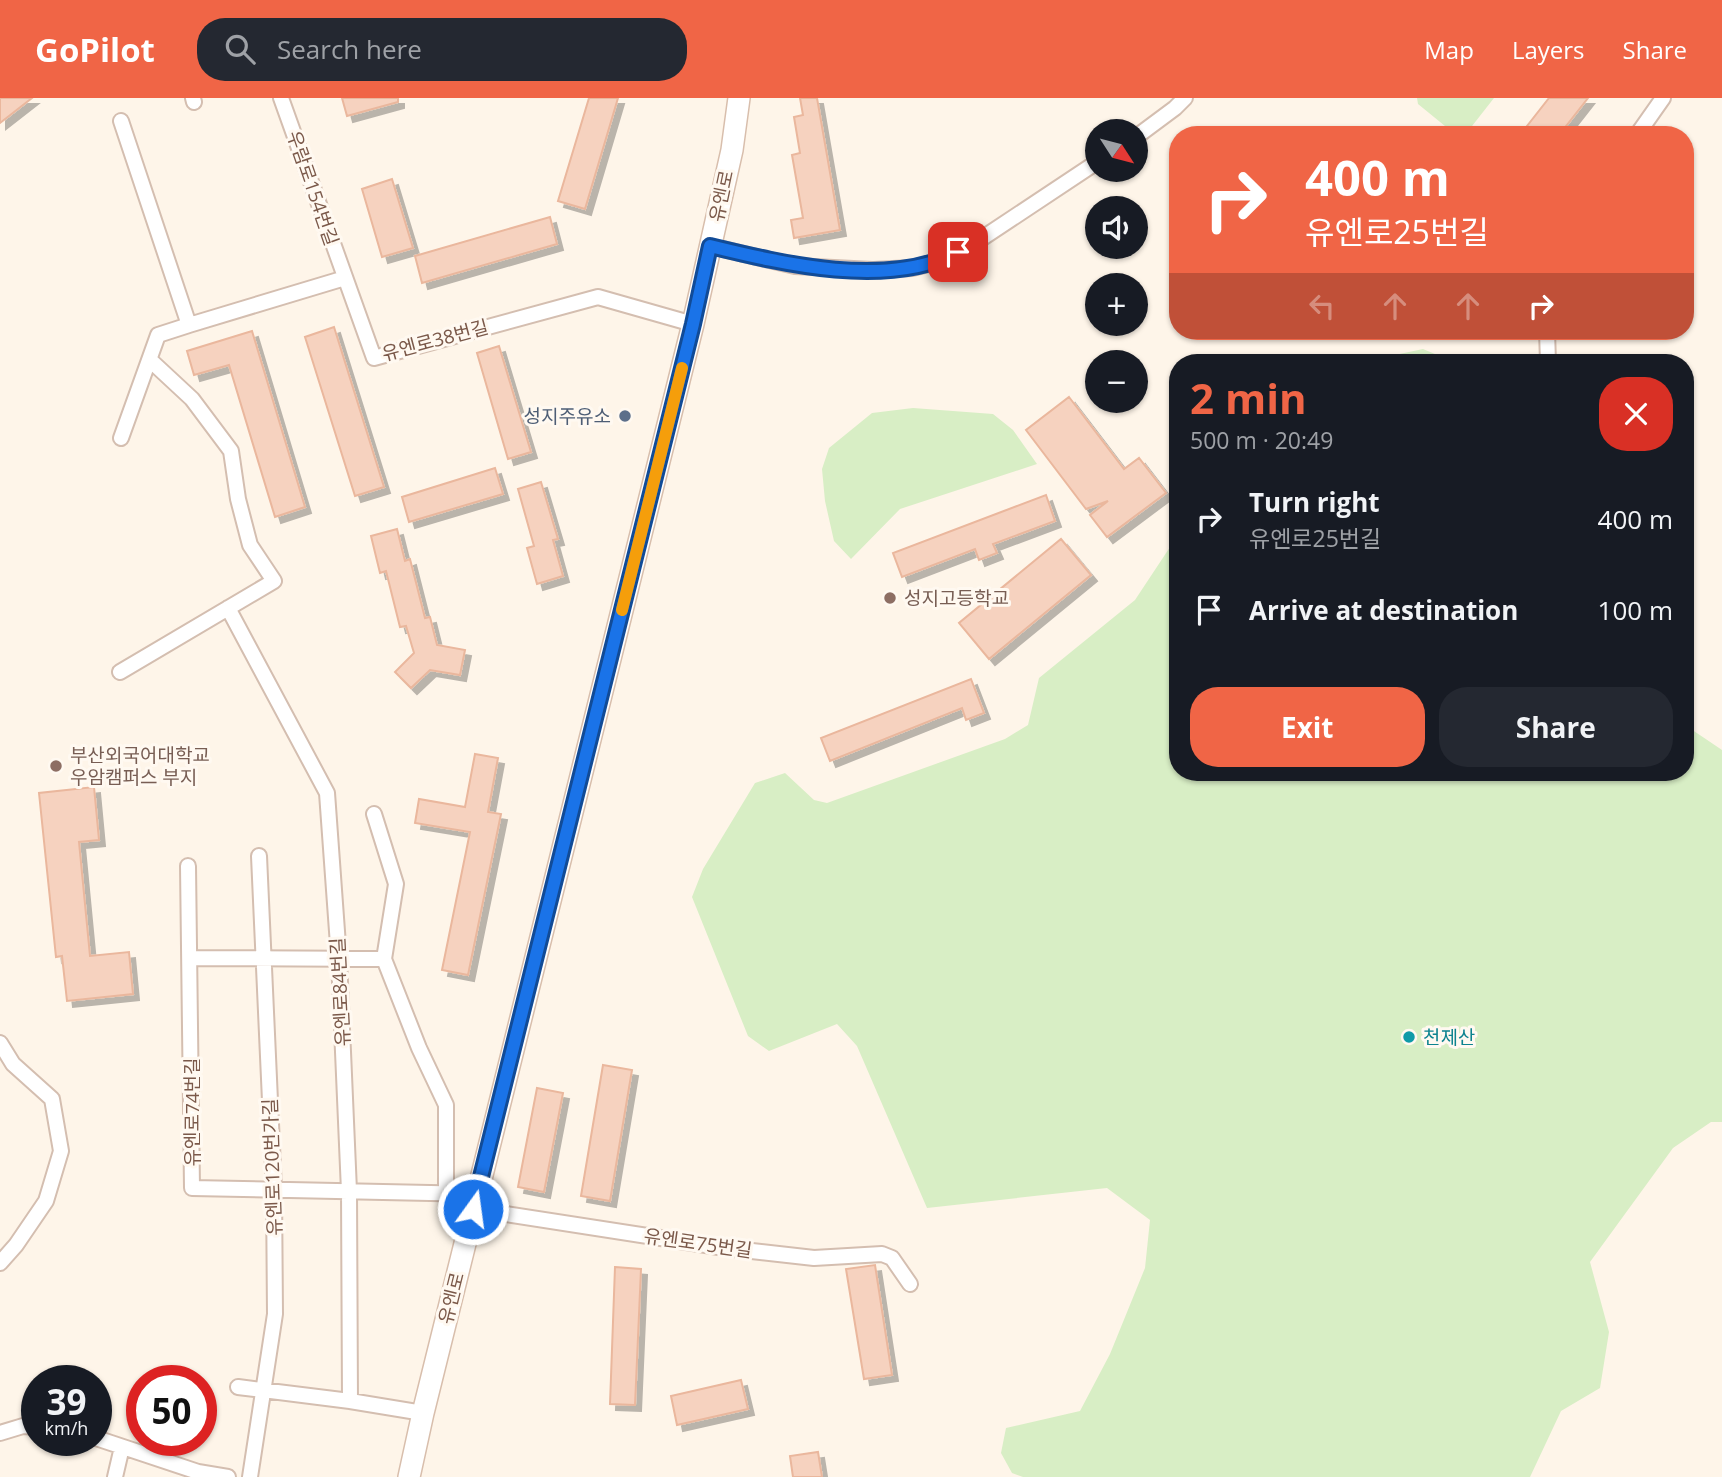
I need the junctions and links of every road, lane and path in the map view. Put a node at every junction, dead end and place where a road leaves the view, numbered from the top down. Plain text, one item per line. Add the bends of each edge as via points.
1 (281, 98) edge
2 (739, 98) edge
3 (1185, 98) edge
4 (1663, 98) edge
5 (121, 121) dead end
6 (1643, 126) edge
7 (1148, 128) edge
8 (1085, 170) edge
9 (710, 246) junction
10 (345, 278) junction
11 (693, 324) junction
12 (189, 326) junction
13 (150, 360) junction
14 (121, 438) dead end
15 (228, 608) junction
16 (120, 672) dead end
17 (374, 814) dead end
18 (259, 856) dead end
19 (188, 866) dead end
20 (191, 958) junction
21 (263, 958) junction
22 (339, 959) junction
23 (384, 959) junction
24 (0, 1044) edge
25 (274, 1190) junction
26 (349, 1191) junction
27 (446, 1193) junction
28 (475, 1201) junction
29 (0, 1263) edge
30 (910, 1284) dead end
31 (238, 1387) dead end
32 (264, 1391) junction
33 (350, 1401) junction
34 (423, 1413) junction
35 (21, 1427) edge
36 (0, 1433) edge
37 (112, 1444) edge
38 (122, 1447) junction
39 (115, 1477) edge
40 (228, 1477) edge
41 (250, 1477) edge
42 (410, 1477) edge

1 - 10 street, 우람로154번길
2 - 9 main road, 유엔로
3 - 7 street
4 - 6 street
5 - 12 street
8 - 9 street via 975,243 941,261 912,268 873,271 795,266
9 - 11 main road, 유엔로
10 - 11 street, 유엔로38번길 via 374,358 598,297
10 - 12 street
11 - 28 main road, 유엔로
12 - 13 street via 158,335
13 - 14 street
13 - 15 street via 192,399 231,451 250,545 275,581
15 - 16 street
15 - 22 street, 유엔로84번길 via 327,793
17 - 23 street via 396,884
18 - 21 street, 유엔로120번가길
19 - 20 street, 유엔로74번길
20 - 21 street
20 - 25 street, 유엔로74번길 via 192,1188
21 - 22 street
21 - 25 street, 유엔로120번가길
22 - 23 street
22 - 26 street, 유엔로84번길
23 - 27 street via 446,1105
24 - 29 street via 13,1064 52,1098 61,1151 46,1200
25 - 26 street, 유엔로74번길
25 - 32 street, 유엔로120번가길 via 275,1314
26 - 27 street, 유엔로74번길
26 - 33 street, 유엔로84번길
27 - 28 street, 유엔로74번길
28 - 30 street, 유엔로75번길 via 725,1248 814,1258 882,1254 892,1258
28 - 34 main road, 유엔로
31 - 32 street
32 - 33 street
32 - 41 street, 유엔로120번가길
33 - 34 street
34 - 42 main road, 유엔로
35 - 36 street
37 - 38 street
38 - 39 street
38 - 40 street

